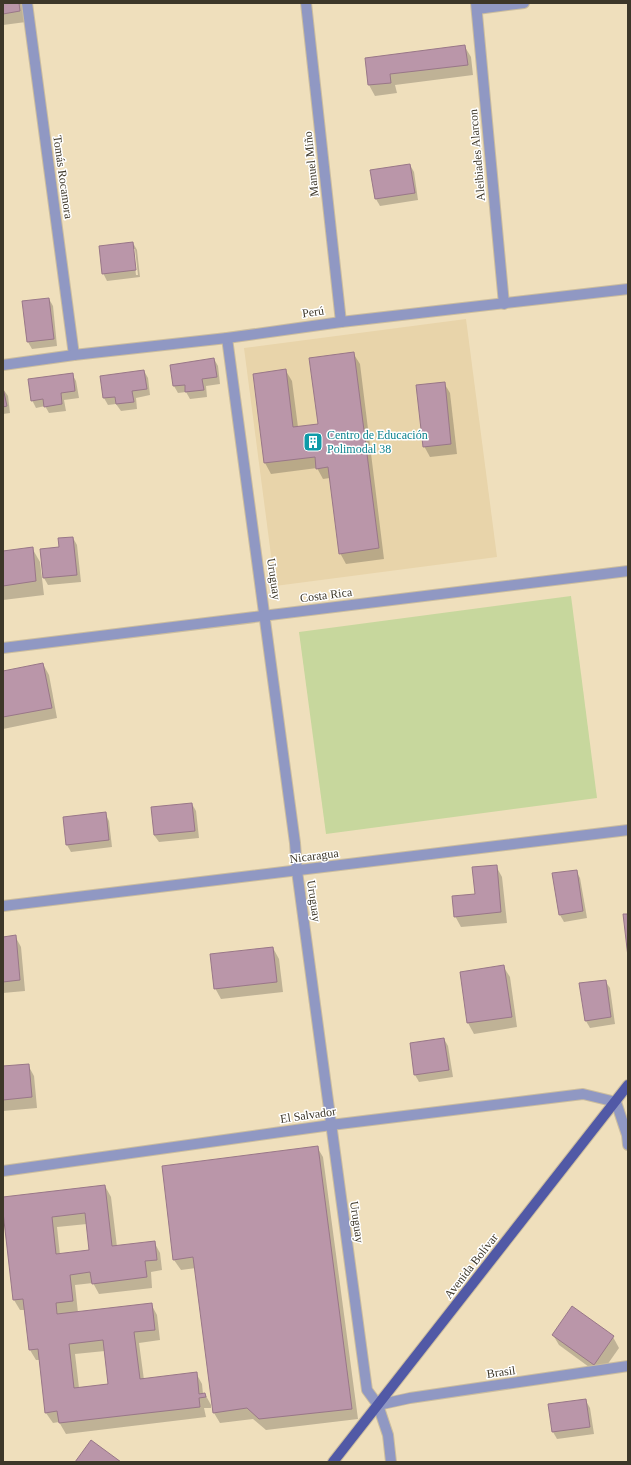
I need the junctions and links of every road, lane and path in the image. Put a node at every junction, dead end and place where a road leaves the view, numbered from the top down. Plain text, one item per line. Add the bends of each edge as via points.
1 (27, 3) edge
2 (306, 3) edge
3 (524, 3) edge
4 (476, 6) edge
5 (628, 289) edge
6 (504, 304) junction
7 (342, 322) junction
8 (227, 338) junction
9 (74, 355) junction
10 (3, 365) edge
11 (628, 571) edge
12 (266, 616) junction
13 (3, 648) edge
14 (628, 830) edge
15 (297, 871) junction
16 (3, 906) edge
17 (628, 1085) edge
18 (616, 1102) junction
19 (331, 1125) junction
20 (628, 1145) edge
21 (3, 1171) edge
22 (628, 1366) edge
23 (378, 1405) junction
24 (333, 1462) edge
25 (391, 1462) edge

1 - 9 street, Tomás Rocamora
2 - 7 street, Manuel Miño
3 - 4 street
4 - 6 street, Aleibiades Alarcon
5 - 6 street, Perú
6 - 7 street, Perú
7 - 8 street, Perú
8 - 9 street, Perú
8 - 12 street, Uruguay
9 - 10 street, Perú
11 - 12 street, Costa Rica
12 - 13 street, Costa Rica
12 - 15 street, Uruguay
14 - 15 street, Nicaragua
15 - 16 street, Nicaragua
15 - 19 street, Uruguay
17 - 18 main road, Avenida Bolívar
18 - 19 street, El Salvador via 583,1094
18 - 20 street
18 - 23 main road, Avenida Bolívar
19 - 21 street, El Salvador
19 - 23 street, Uruguay via 367,1390
22 - 23 street, Brasil
23 - 24 main road, Avenida Bolívar
23 - 25 street, Uruguay via 388,1435

